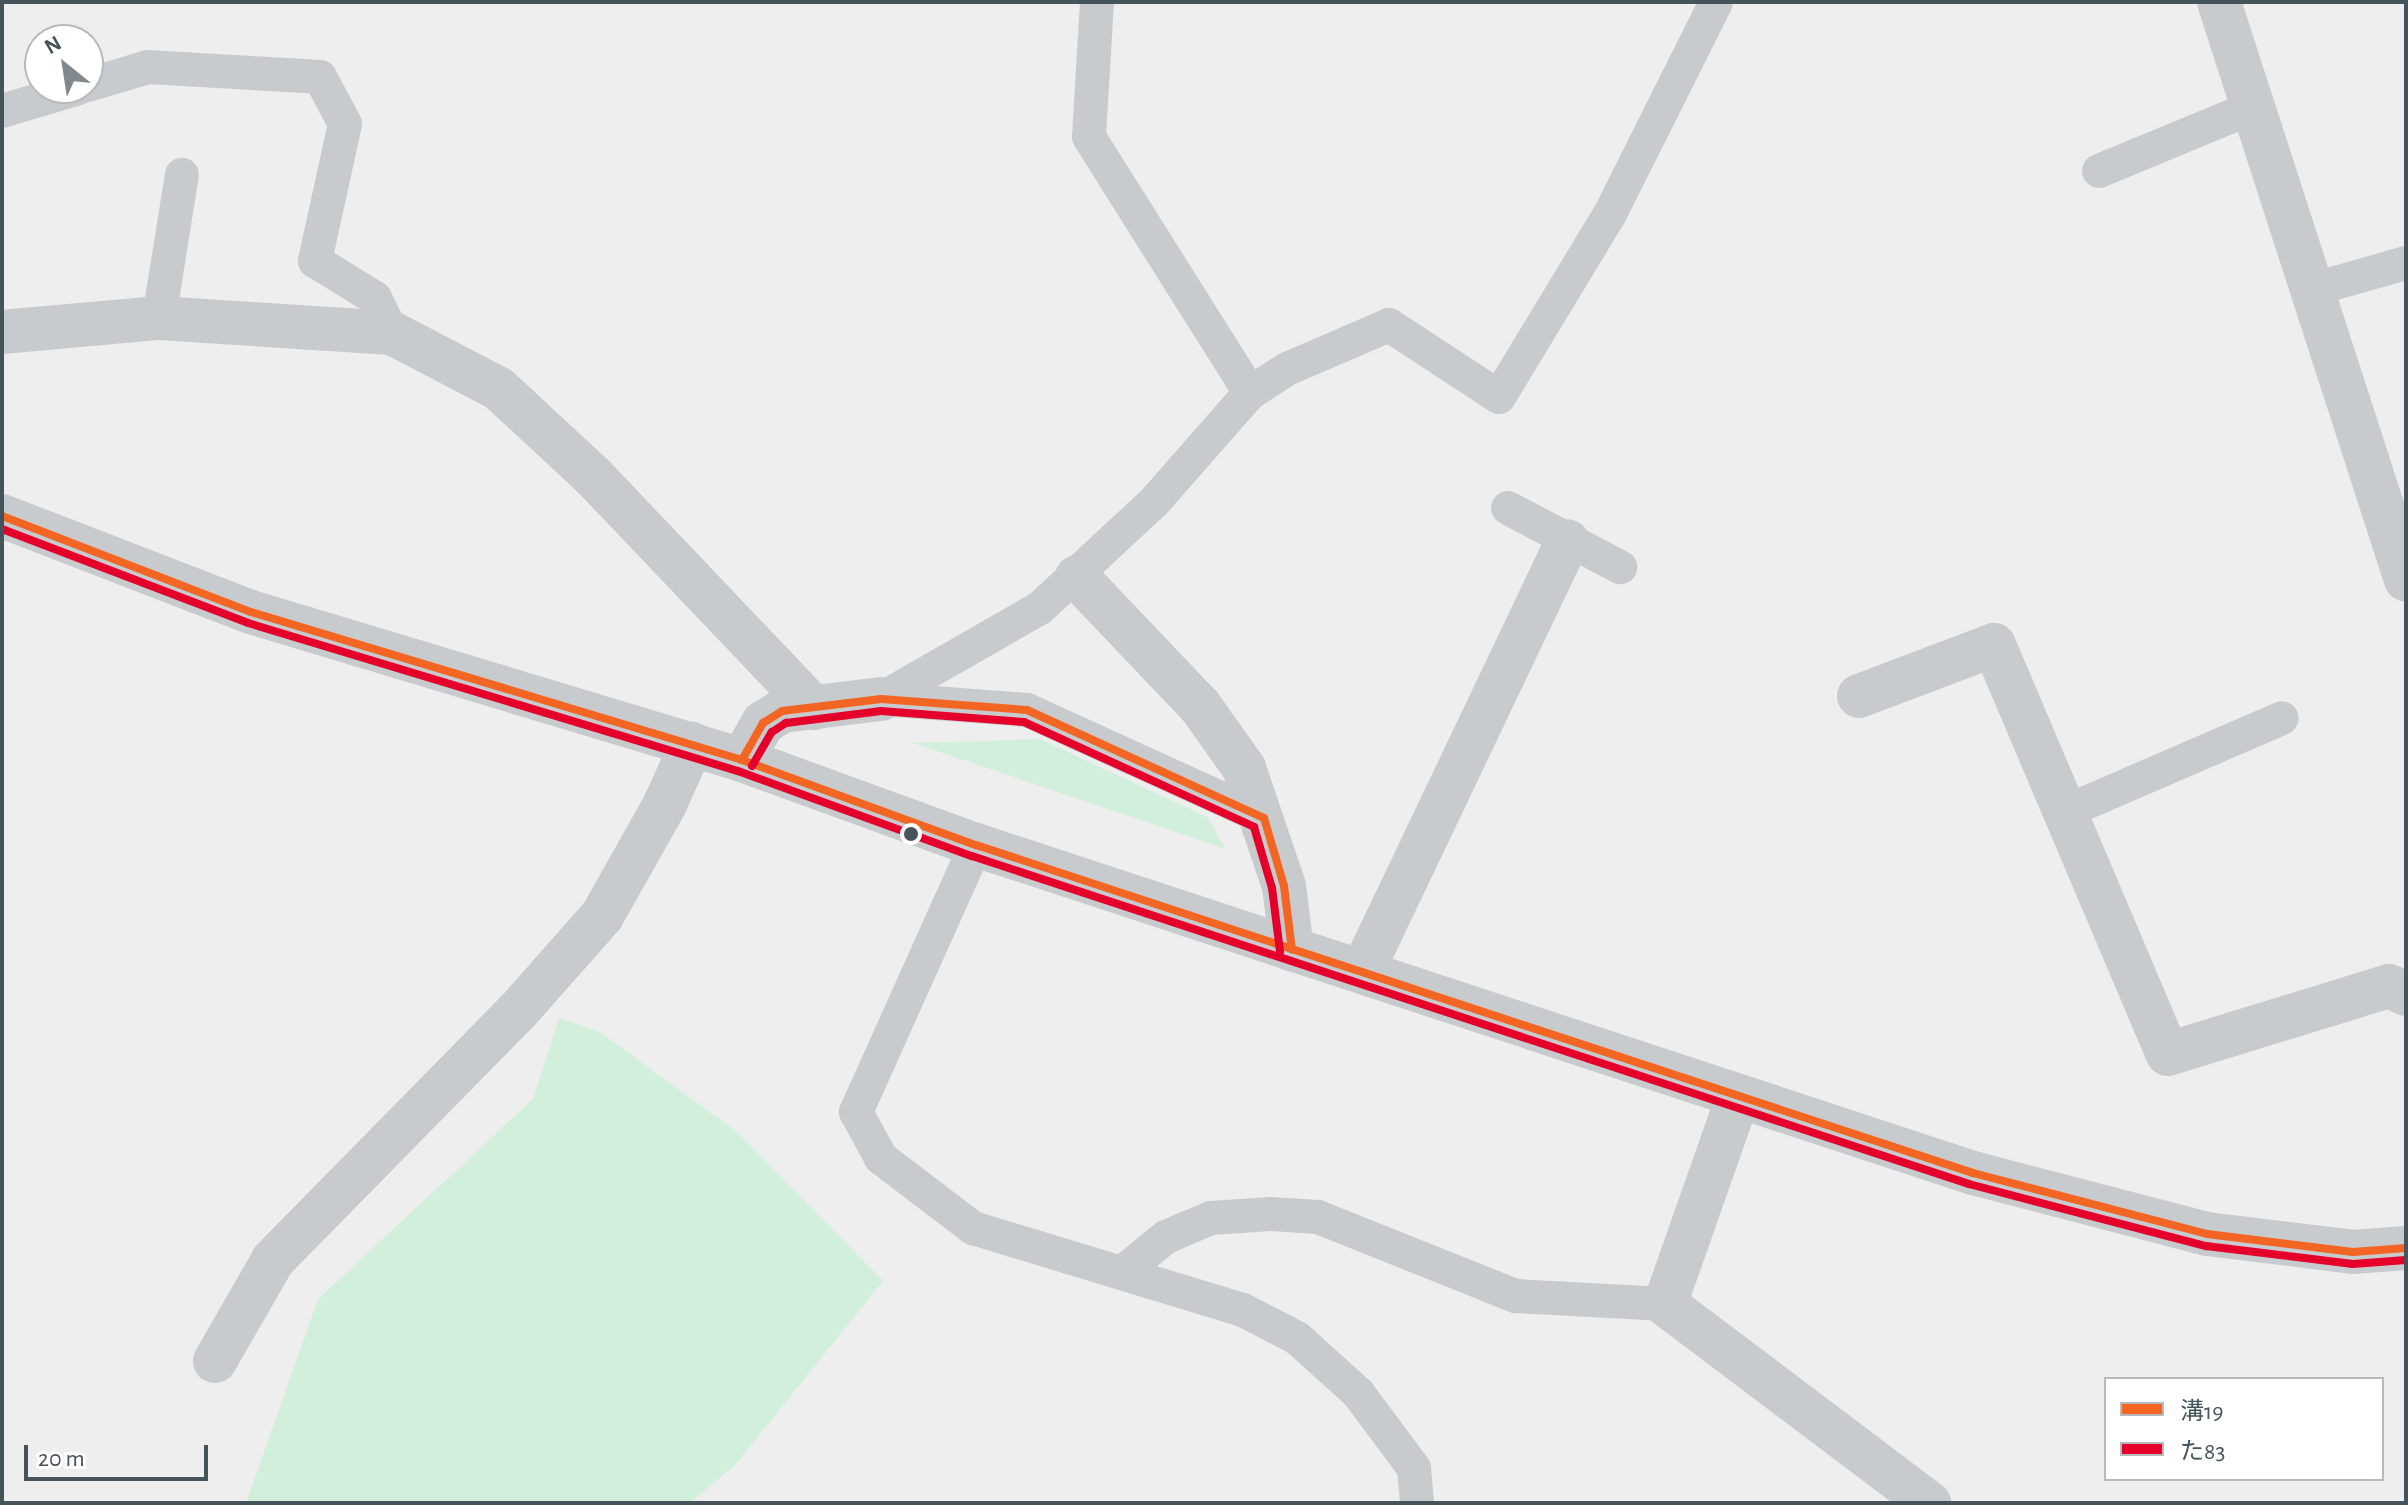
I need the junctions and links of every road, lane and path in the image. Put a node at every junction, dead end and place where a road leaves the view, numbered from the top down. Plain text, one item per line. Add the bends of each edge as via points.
1 (1097, 2) edge
2 (1716, 2) edge
3 (2219, 2) edge
4 (104, 80) edge
5 (25, 104) edge
6 (2251, 108) junction
7 (2, 111) edge
8 (2099, 171) dead end
9 (182, 175) dead end
10 (2406, 263) edge
11 (2311, 290) junction
12 (159, 318) junction
13 (2, 332) edge
14 (392, 333) junction
15 (1250, 393) junction
16 (1508, 508) dead end
17 (2, 516) edge
18 (1568, 541) junction
19 (1620, 567) dead end
20 (1077, 577) junction
21 (2406, 580) edge
22 (1859, 696) dead end
23 (881, 699) junction
24 (814, 708) junction
25 (2282, 718) dead end
26 (692, 744) junction
27 (742, 760) junction
28 (2065, 812) junction
29 (1264, 818) junction
30 (976, 845) junction
31 (1292, 950) junction
32 (1363, 970) junction
33 (2406, 994) edge
34 (1738, 1097) junction
35 (2406, 1248) edge
36 (1123, 1272) junction
37 (1665, 1304) junction
38 (215, 1361) dead end
39 (1417, 1503) edge
40 (1929, 1503) edge

1 - 15 lane via 1089,137
2 - 15 lane via 1610,214 1499,397 1389,325 1287,369
3 - 6 street
4 - 14 lane via 148,67 320,77 345,124 315,261 375,298
5 - 7 lane
6 - 8 lane
6 - 11 street
9 - 12 lane
10 - 11 lane
11 - 21 street
12 - 13 street
12 - 14 street
14 - 24 street via 499,389 592,475
15 - 20 lane via 1155,501
16 - 18 lane
17 - 26 street via 251,612
18 - 19 lane
18 - 32 street
20 - 23 lane via 1040,608
20 - 29 street via 1200,706 1244,768
22 - 28 street via 1994,645
23 - 24 street
23 - 29 lane via 1027,710
24 - 27 street via 782,711 763,723
25 - 28 lane
26 - 27 street
26 - 38 street via 602,916 517,1012 273,1260
27 - 30 street
28 - 33 street via 2168,1054 2389,986
29 - 31 street via 1284,886
30 - 31 street
30 - 36 lane via 856,1112 881,1158 973,1228
31 - 32 street
32 - 34 street
34 - 35 street via 2012,1185 2155,1222 2353,1252
34 - 37 street
36 - 37 lane via 1166,1237 1211,1218 1271,1214 1318,1217 1516,1296
36 - 39 lane via 1243,1310 1297,1338 1358,1393 1414,1468
37 - 40 street

